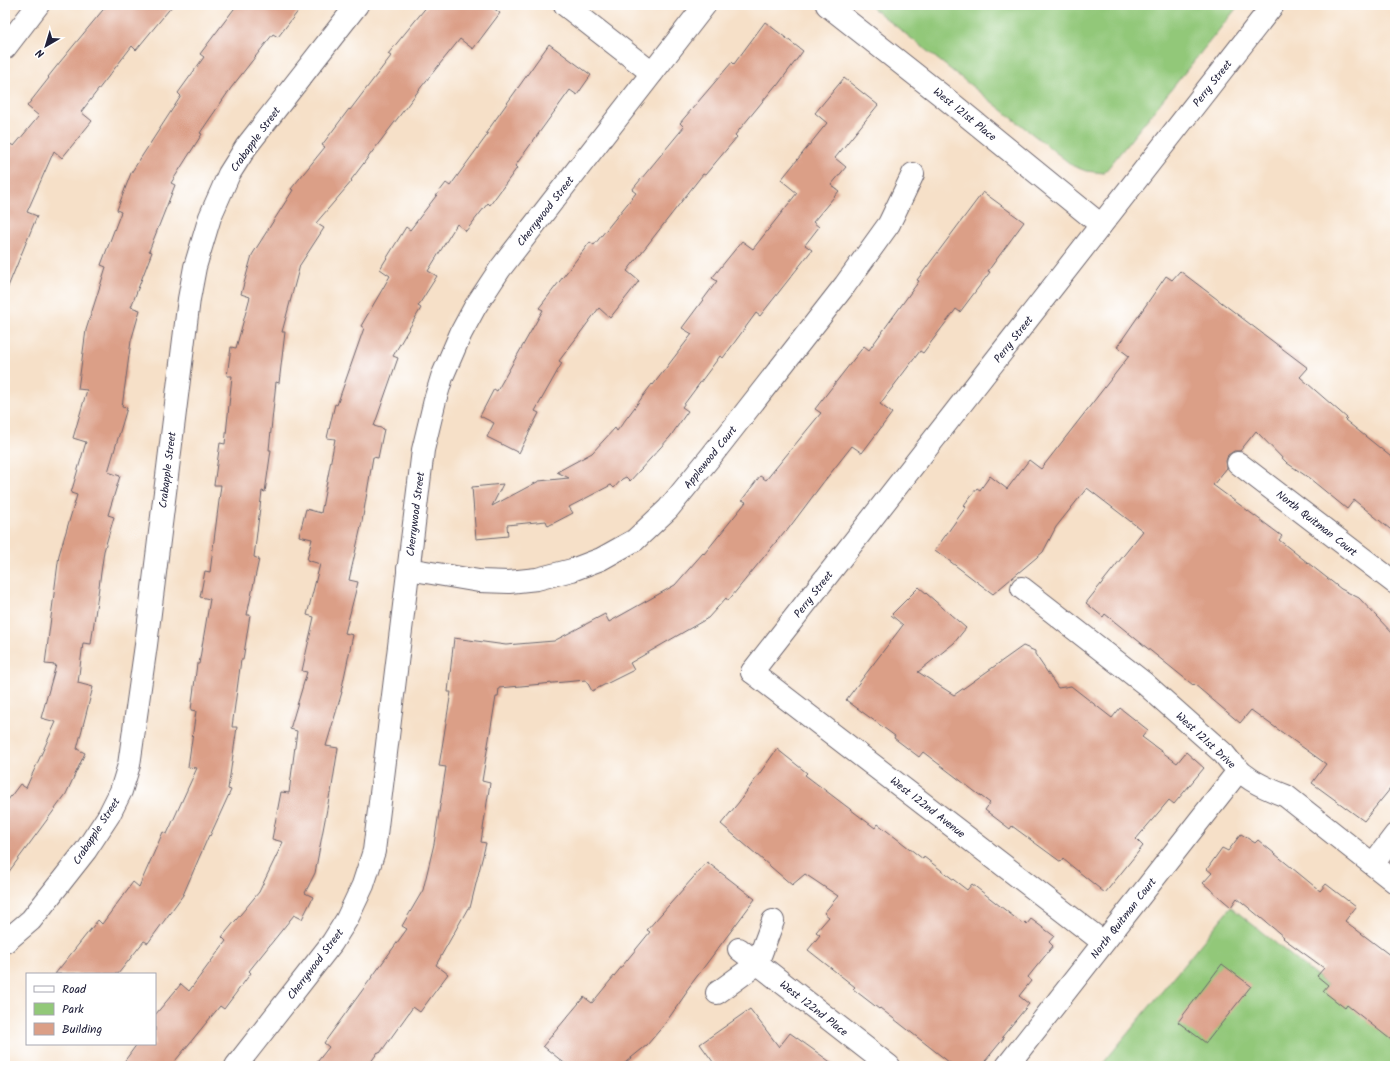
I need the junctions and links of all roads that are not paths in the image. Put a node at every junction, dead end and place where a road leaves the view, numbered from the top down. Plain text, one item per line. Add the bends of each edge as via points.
1 (38, 5) edge
2 (357, 5) edge
3 (565, 5) edge
4 (705, 5) edge
5 (827, 5) edge
6 (1273, 5) edge
7 (5, 48) edge
8 (652, 73) junction
9 (913, 174) dead end
10 (1101, 225) junction
11 (1238, 462) dead end
12 (408, 569) junction
13 (1395, 583) edge
14 (1022, 588) dead end
15 (752, 672) joint
16 (1239, 770) junction
17 (1395, 835) edge
18 (1373, 864) junction
19 (1395, 882) edge
20 (773, 921) dead end
21 (5, 942) edge
22 (1103, 942) junction
23 (739, 950) dead end
24 (757, 964) junction
25 (717, 993) dead end
26 (236, 1066) edge
27 (889, 1066) edge
28 (1007, 1066) edge

1 - 7 street
2 - 21 street, Crabapple Street via 246,148 229,174 210,217 195,267 189,299 146,645 129,764 122,791 86,850 31,920
3 - 8 street
4 - 8 street, Cherrywood Street
5 - 10 street, West 121st Place
6 - 10 street, Perry Street
8 - 12 street, Cherrywood Street via 500,269 461,333 442,378 425,443
9 - 12 street, Applewood Court via 889,224 845,285 668,509 635,540 601,559 537,579 509,582 479,581
10 - 15 street, Perry Street
11 - 13 street, North Quitman Court
12 - 26 street, Cherrywood Street via 374,851 363,885 347,920 332,943
14 - 16 street, West 121st Drive via 1144,683
15 - 22 street, West 122nd Avenue
16 - 18 street, West 121st Drive via 1266,788 1286,796
16 - 22 street, North Quitman Court
17 - 18 street
18 - 19 street, West 121st Drive
20 - 24 street
22 - 28 street, North Quitman Court
23 - 24 street, West 122nd Place
24 - 25 street
24 - 27 street, West 122nd Place

